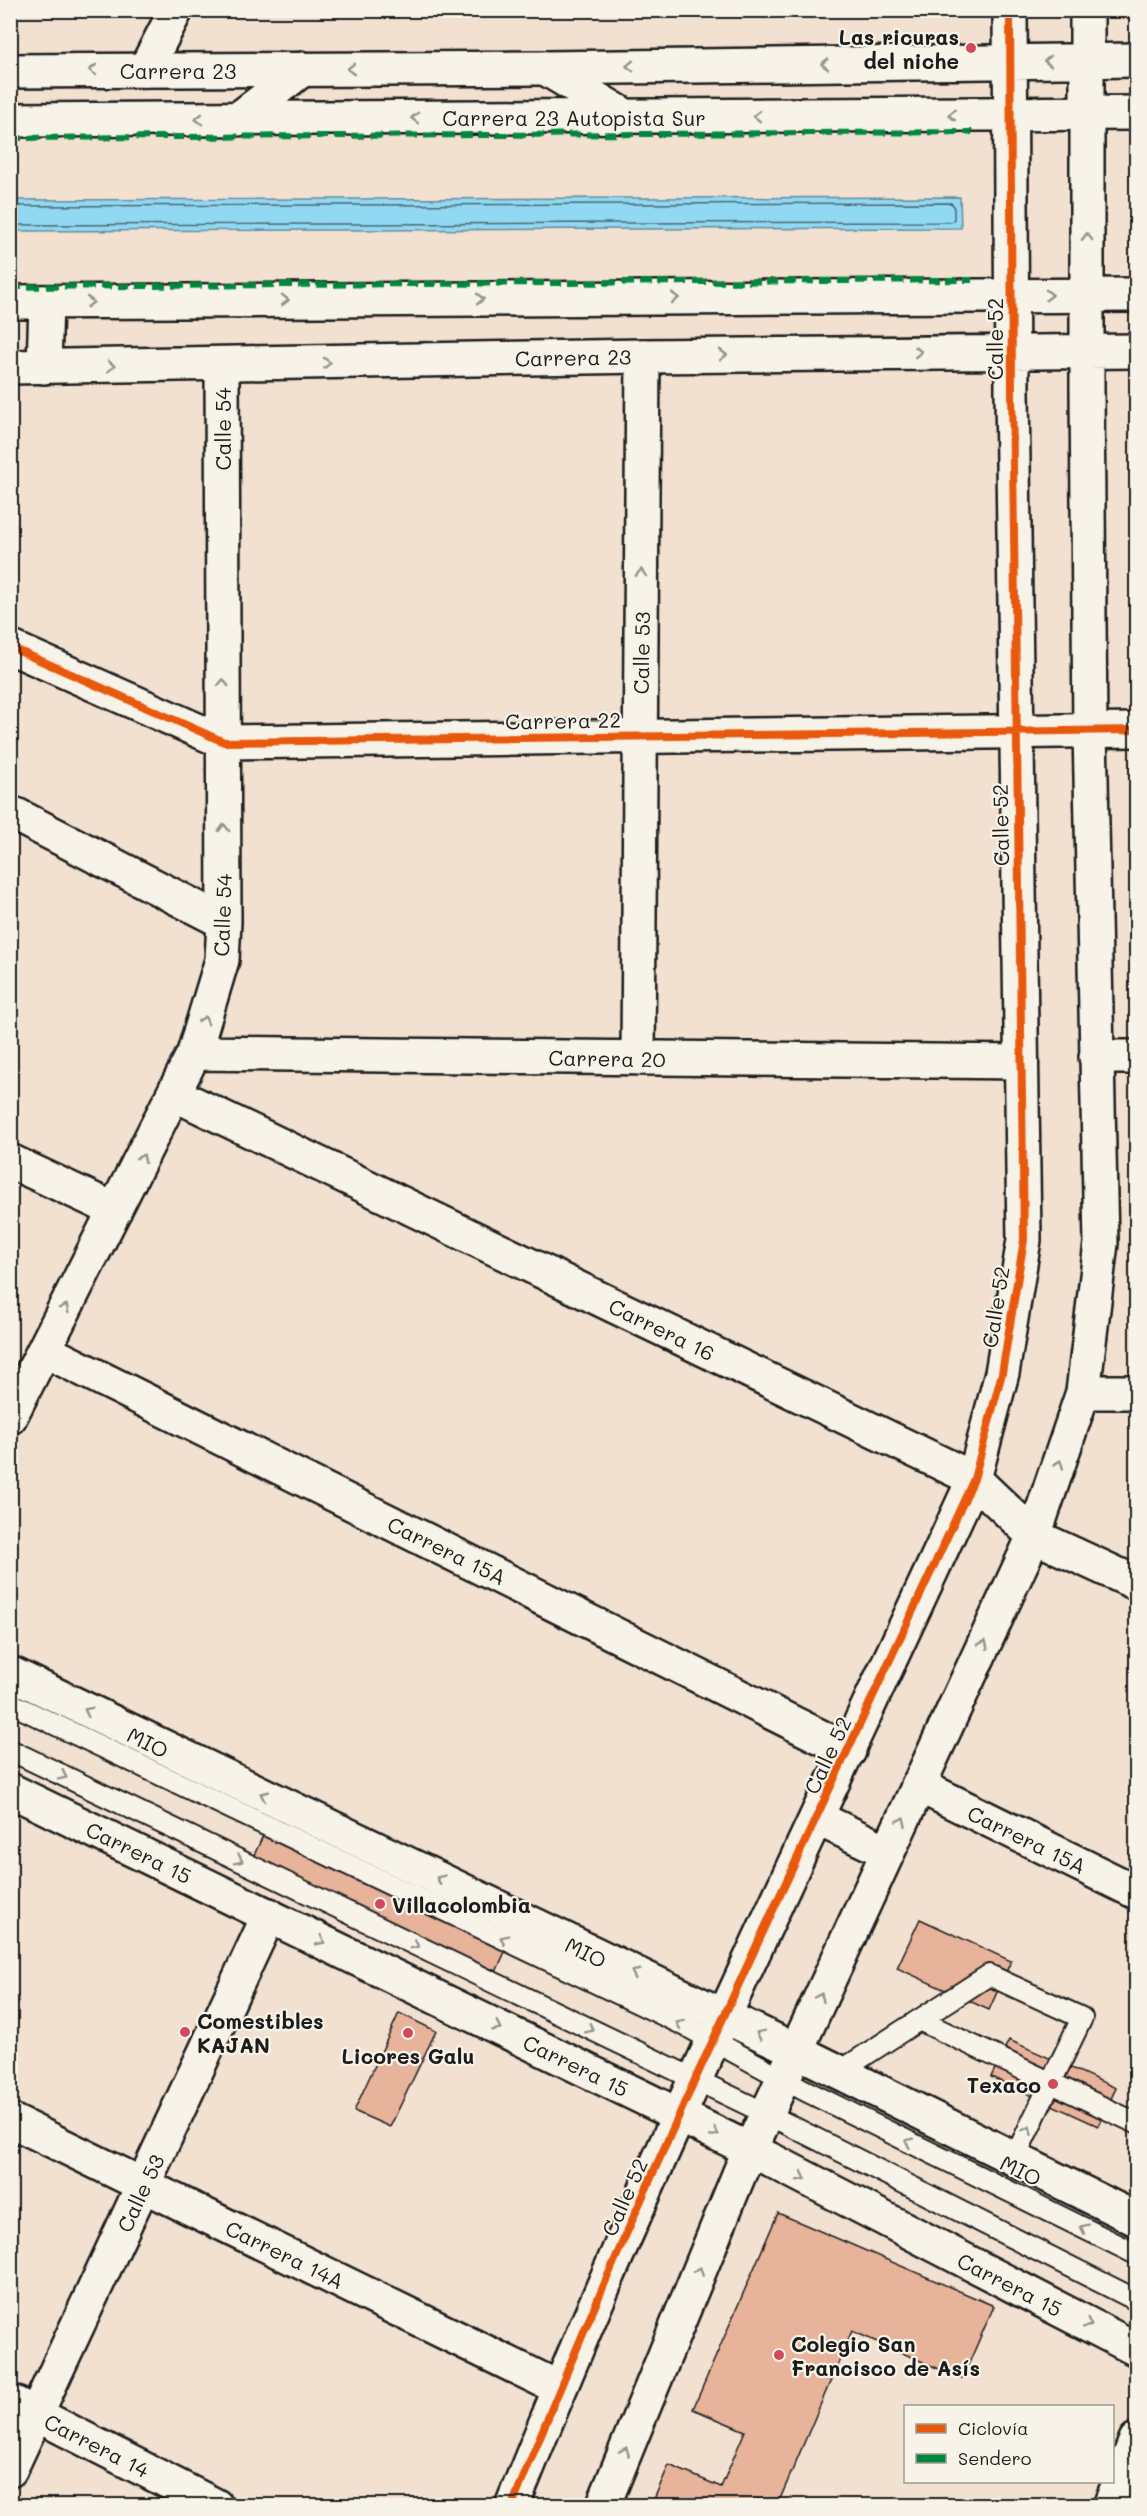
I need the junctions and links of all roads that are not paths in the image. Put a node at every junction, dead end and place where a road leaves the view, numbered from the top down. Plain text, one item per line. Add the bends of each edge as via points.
1 (176, 10) edge
2 (1010, 10) edge
3 (1087, 10) edge
4 (1087, 60) junction
5 (1137, 60) edge
6 (1010, 62) junction
7 (545, 68) junction
8 (303, 69) junction
9 (145, 70) junction
10 (10, 71) edge
11 (1088, 113) junction
12 (1137, 113) edge
13 (1011, 115) junction
14 (627, 117) junction
15 (238, 119) junction
16 (10, 120) edge
17 (1012, 295) junction
18 (1087, 295) junction
19 (1137, 295) edge
20 (10, 302) edge
21 (46, 302) junction
22 (1012, 351) junction
23 (1087, 351) junction
24 (1137, 351) edge
25 (643, 356) junction
26 (222, 365) junction
27 (10, 367) edge
28 (44, 367) junction
29 (10, 646) edge
30 (1137, 730) edge
31 (1090, 731) junction
32 (1017, 732) junction
33 (640, 737) junction
34 (224, 742) junction
35 (16, 815) dead end
36 (224, 921) junction
37 (194, 1053) junction
38 (1096, 1057) junction
39 (1137, 1057) edge
40 (638, 1058) junction
41 (1021, 1062) junction
42 (174, 1094) junction
43 (10, 1161) edge
44 (115, 1210) junction
45 (44, 1350) junction
46 (1083, 1392) junction
47 (1137, 1392) edge
48 (10, 1417) edge
49 (974, 1479) junction
50 (1034, 1536) junction
51 (1137, 1583) edge
52 (10, 1673) edge
53 (10, 1703) edge
54 (10, 1750) edge
55 (849, 1751) junction
56 (918, 1785) junction
57 (10, 1790) edge
58 (817, 1818) junction
59 (888, 1852) junction
60 (1137, 1892) edge
61 (269, 1915) junction
62 (919, 2020) junction
63 (719, 2029) junction
64 (789, 2064) junction
65 (839, 2072) junction
66 (696, 2080) junction
67 (1050, 2083) junction
68 (767, 2114) junction
69 (680, 2116) junction
70 (10, 2120) edge
71 (1137, 2123) edge
72 (750, 2150) junction
73 (1014, 2159) junction
74 (144, 2185) junction
75 (1136, 2214) edge
76 (1137, 2254) edge
77 (1137, 2300) edge
78 (1137, 2349) edge
79 (559, 2388) junction
80 (24, 2407) edge
81 (1137, 2440) edge
82 (10, 2470) edge
83 (216, 2505) edge
84 (512, 2505) edge
85 (603, 2505) edge
86 (1110, 2505) edge

1 - 9 street
2 - 6 street, Calle 52
3 - 4 street
4 - 5 street, Carrera 23
4 -> 6 street, Carrera 23
4 - 11 street
6 -> 7 street, Carrera 23
6 - 13 street, Calle 52
7 -> 8 street, Carrera 23
7 - 14 street
8 - 9 street, Carrera 23
8 - 15 street
9 -> 10 street, Carrera 23
11 - 12 street, Carrera 23 Autopista Sur
11 - 13 street, Carrera 23 Autopista Sur
18 -> 11 street
13 -> 14 street, Carrera 23 Autopista Sur
13 - 17 street, Calle 52
14 -> 15 street, Carrera 23 Autopista Sur
15 -> 16 street, Carrera 23 Autopista Sur
17 -> 18 street
21 -> 17 street
17 - 22 street, Calle 52
18 - 19 street
18 - 23 street
20 - 21 street
21 - 28 street
22 - 23 street, Carrera 23
25 -> 22 street, Carrera 23
22 - 32 street, Calle 52
23 - 24 street, Carrera 23
23 - 31 street
26 -> 25 street, Carrera 23
33 -> 25 street, Calle 53
28 -> 26 street, Carrera 23
34 -> 26 street, Calle 54
27 - 28 street, Carrera 23
29 - 34 street, Carrera 22
30 - 31 street, Carrera 22
31 - 32 street, Carrera 22
31 - 38 street
32 - 33 street, Carrera 22
32 - 41 street, Calle 52
33 - 34 street, Carrera 22
33 - 40 street, Calle 53
36 -> 34 street, Calle 54
35 - 36 street
37 -> 36 street, Calle 54 via 222,960
37 - 40 street, Carrera 20
37 - 42 street, Calle 54
38 - 39 street
38 - 46 street via 1101,1242
40 - 41 street, Carrera 20
41 - 49 street, Calle 52 via 1024,1240 1002,1374
44 -> 42 street, Calle 54
42 - 49 street, Carrera 16
43 - 44 street
45 -> 44 street, Calle 54
45 - 48 street, Calle 54
45 - 55 street, Carrera 15A
46 - 47 street
50 -> 46 street
49 - 50 street, Carrera 16
49 - 55 street, Calle 52
50 - 51 street, Carrera 16
56 -> 50 street
63 -> 52 street
63 -> 53 lane, MIO
54 -> 66 lane
55 - 58 street, Calle 52
59 -> 56 street
56 - 60 street, Carrera 15A
57 - 61 street, Carrera 15
58 - 59 street
58 - 63 street, Calle 52
64 -> 59 street
61 -> 69 street, Carrera 15
61 - 74 street, Calle 53
62 - 65 lane
62 - 67 lane
62 - 67 lane via 989,1975 1082,2018
64 -> 63 street
63 - 66 street, Calle 52
64 - 65 street
64 - 68 street
76 -> 64 lane, MIO
65 - 73 street
66 - 68 lane
66 - 69 street, Calle 52
67 - 71 lane
73 -> 67 lane
68 - 72 street
68 - 77 lane
69 -> 72 street, Carrera 15
69 - 79 street, Calle 52
70 - 74 street, Carrera 14A
72 -> 78 street, Carrera 15
85 -> 72 street
73 - 75 street
74 - 79 street, Carrera 14A
74 - 80 street, Calle 53
79 - 84 street, Calle 52
80 - 82 street, Calle 53
80 - 83 street, Carrera 14
81 - 86 street

